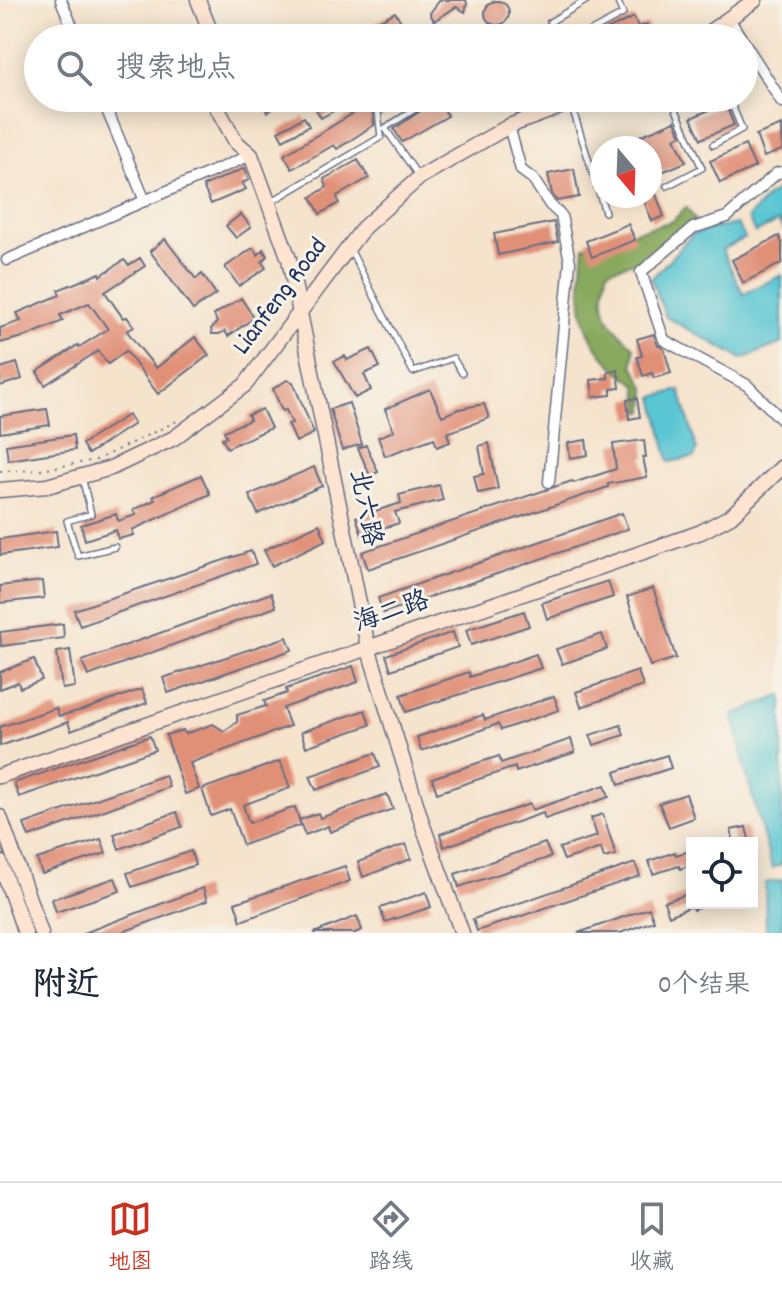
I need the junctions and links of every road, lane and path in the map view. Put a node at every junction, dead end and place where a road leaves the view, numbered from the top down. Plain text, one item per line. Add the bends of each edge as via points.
1 (61, 0) edge
2 (198, 0) edge
3 (587, 0) edge
4 (617, 0) edge
5 (755, 0) edge
6 (730, 20) junction
7 (71, 24) edge
8 (207, 24) edge
9 (551, 24) edge
10 (604, 24) edge
11 (724, 24) edge
12 (733, 24) edge
13 (758, 64) edge
14 (782, 102) edge
15 (108, 112) edge
16 (219, 112) edge
17 (378, 112) edge
18 (411, 112) edge
19 (547, 112) edge
20 (580, 112) edge
21 (677, 112) edge
22 (735, 112) edge
23 (509, 126) junction
24 (713, 145) dead end
25 (251, 155) junction
26 (782, 172) edge
27 (420, 177) junction
28 (667, 186) dead end
29 (145, 201) junction
30 (268, 204) junction
31 (605, 212) dead end
32 (349, 248) junction
33 (7, 260) dead end
34 (300, 314) junction
35 (462, 373) dead end
36 (184, 418) dead end
37 (782, 420) edge
38 (782, 467) edge
39 (0, 471) edge
40 (82, 476) junction
41 (549, 482) dead end
42 (0, 490) edge
43 (115, 547) dead end
44 (368, 647) junction
45 (0, 776) edge
46 (0, 817) edge
47 (0, 862) edge
48 (25, 933) edge
49 (41, 933) edge
50 (462, 933) edge

1 - 7 street
2 - 8 street
3 - 9 lane
4 - 10 lane via 623,14
5 - 6 street
6 - 11 street
6 - 12 street
13 - 14 street
15 - 29 street
16 - 25 street, 北六路 via 236,142
17 - 30 lane via 381,137
18 - 27 lane via 385,128
19 - 23 street, Lianfeng Road
20 - 31 lane
21 - 28 lane via 702,168
22 - 24 lane via 742,129
23 - 27 street, Lianfeng Road
23 - 41 street via 521,170 561,215 570,262
25 - 29 street
25 - 30 street, 北六路
26 - 37 street via 727,217 693,228 641,272 664,340 747,385
27 - 32 street, Lianfeng Road via 364,227
29 - 33 street
30 - 34 street, 北六路 via 289,259
32 - 34 street, Lianfeng Road
32 - 35 lane via 413,372 453,358
34 - 40 street, Lianfeng Road via 245,385 174,438
34 - 44 street, 北六路
36 - 39 path via 96,460
38 - 44 street, 海二路 via 731,516 701,532
40 - 42 street, Lianfeng Road
40 - 43 lane via 91,514 67,521 78,556
44 - 45 street, 海二路
44 - 50 street, 北六路
46 - 49 street
47 - 48 street

